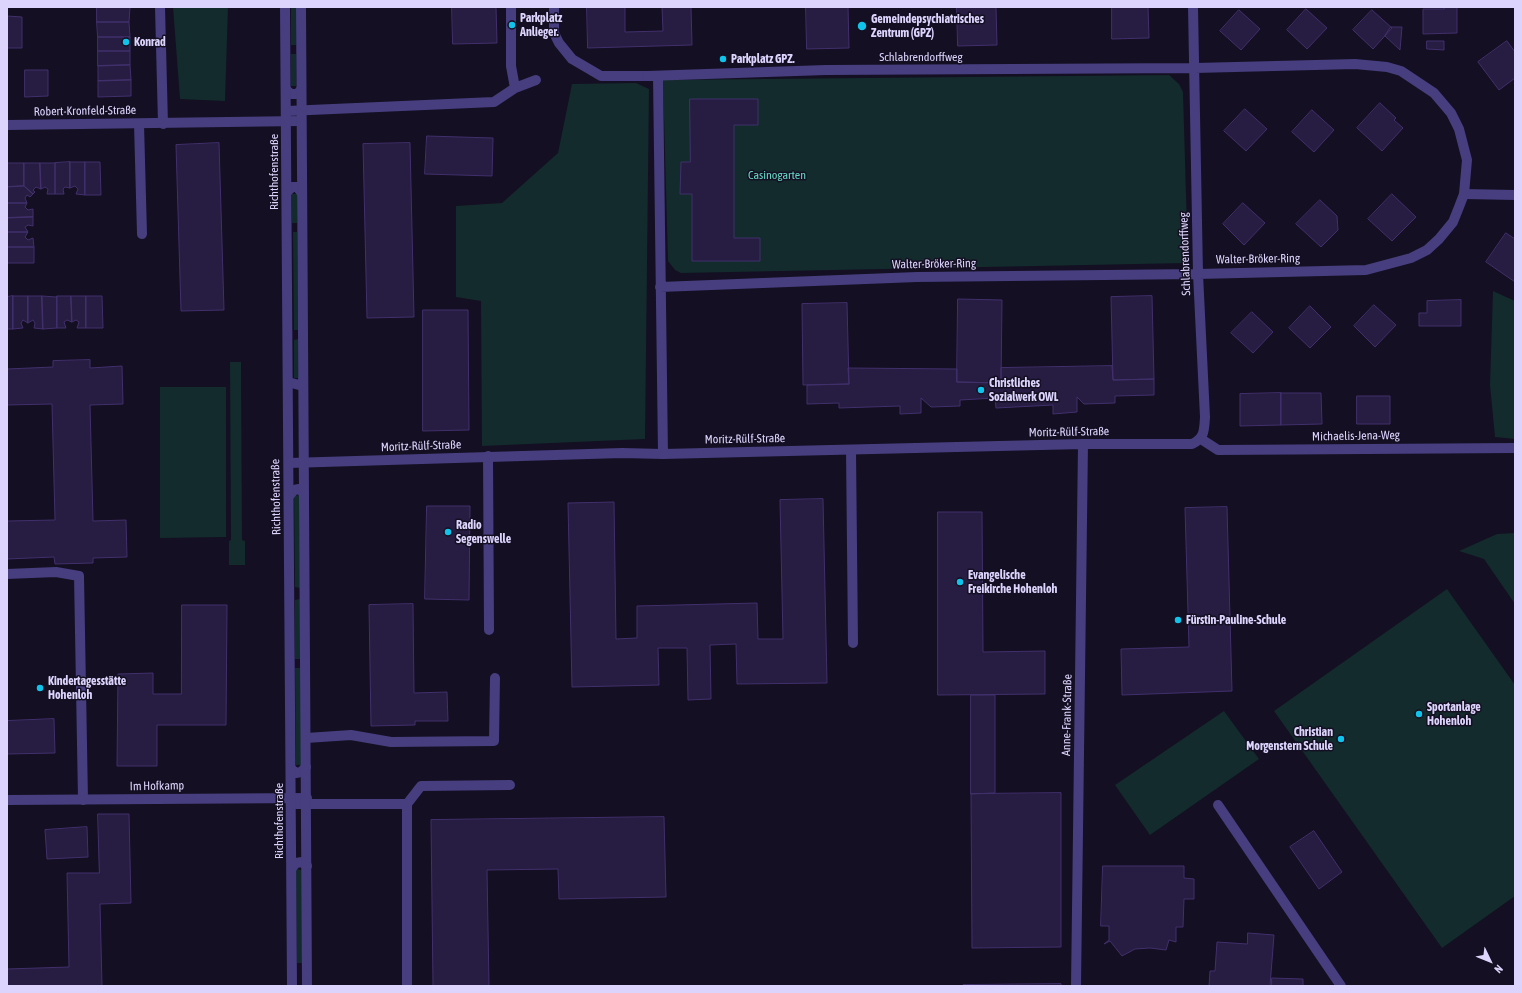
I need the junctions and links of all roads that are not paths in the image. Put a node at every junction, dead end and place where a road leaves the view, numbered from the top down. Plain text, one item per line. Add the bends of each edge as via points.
1 (160, 7) edge
2 (285, 7) edge
3 (301, 7) edge
4 (511, 7) edge
5 (554, 7) edge
6 (1193, 7) edge
7 (1195, 68) junction
8 (658, 76) junction
9 (536, 80) dead end
10 (515, 88) junction
11 (286, 90) junction
12 (301, 90) junction
13 (287, 111) junction
14 (301, 116) junction
15 (287, 122) junction
16 (139, 124) junction
17 (163, 124) junction
18 (7, 125) edge
19 (287, 192) junction
20 (302, 193) junction
21 (1464, 194) junction
22 (1515, 195) edge
23 (142, 234) dead end
24 (1198, 274) junction
25 (660, 287) junction
26 (303, 381) junction
27 (288, 382) junction
28 (1201, 439) junction
29 (1083, 444) junction
30 (1515, 448) edge
31 (851, 450) junction
32 (663, 454) junction
33 (488, 456) junction
34 (289, 463) junction
35 (304, 463) junction
36 (304, 493) junction
37 (289, 496) junction
38 (7, 574) edge
39 (489, 630) dead end
40 (853, 643) dead end
41 (495, 678) dead end
42 (306, 738) junction
43 (306, 767) junction
44 (291, 769) junction
45 (510, 785) dead end
46 (7, 800) edge
47 (83, 800) junction
48 (292, 801) junction
49 (307, 801) junction
50 (407, 804) junction
51 (1218, 806) dead end
52 (307, 866) junction
53 (292, 868) junction
54 (294, 985) edge
55 (306, 985) edge
56 (408, 986) edge
57 (1076, 986) edge
58 (1341, 986) edge

1 - 17 street
2 - 11 street, Richthofenstraße
3 - 12 street
4 - 10 street via 511,66
5 - 8 street, Schlabrendorffweg via 554,32 572,59 601,76
6 - 7 street, Schlabrendorffweg
7 - 8 street, Schlabrendorffweg via 818,70
7 - 21 street, Walter-Bröker-Ring via 1355,64 1401,71 1434,93 1452,113 1467,160
7 - 24 street, Schlabrendorffweg
8 - 25 street
9 - 10 street
10 - 14 street via 494,102
11 - 12 street via 291,94
11 - 13 street, Richthofenstraße
12 - 14 street
13 - 14 street
13 - 15 street, Richthofenstraße
14 - 15 street, Robert-Kronfeld-Straße
14 - 20 street
15 - 17 street, Robert-Kronfeld-Straße
15 - 19 street, Richthofenstraße
16 - 17 street, Robert-Kronfeld-Straße
16 - 18 street, Robert-Kronfeld-Straße
16 - 23 street
19 - 20 street via 296,187
19 - 27 street, Richthofenstraße
20 - 26 street
21 - 22 street
21 - 24 street, Walter-Bröker-Ring via 1453,222 1439,238 1427,250 1396,263 1366,270
24 - 25 street, Walter-Bröker-Ring via 925,277
24 - 28 street, Schlabrendorffweg via 1205,417 1204,434
25 - 32 street
26 - 27 street via 299,385
26 - 35 street
27 - 34 street, Richthofenstraße
28 - 29 street, Moritz-Rülf-Straße via 1192,444
28 - 30 street, Michaelis-Jena-Weg via 1218,450
29 - 31 street, Moritz-Rülf-Straße
29 - 57 street, Anne-Frank-Straße
31 - 32 street, Moritz-Rülf-Straße
31 - 40 street
32 - 33 street, Moritz-Rülf-Straße
33 - 35 street, Moritz-Rülf-Straße
33 - 39 street
34 - 35 street, Moritz-Rülf-Straße
34 - 37 street, Richthofenstraße
35 - 36 street
36 - 37 street via 299,489 294,490
36 - 42 street
37 - 44 street, Richthofenstraße
38 - 47 street via 56,572 79,576
41 - 42 street via 494,741 391,742 351,735
42 - 43 street
43 - 44 street via 296,773
43 - 49 street
44 - 48 street, Richthofenstraße
45 - 50 street via 421,786
46 - 47 street, Im Hofkamp
47 - 48 street, Im Hofkamp
48 - 49 street, Im Hofkamp
48 - 53 street, Richthofenstraße
49 - 50 street, Im Hofkamp
49 - 52 street
50 - 56 street
51 - 58 street
52 - 53 street via 302,862 296,863
52 - 55 street
53 - 54 street, Richthofenstraße

